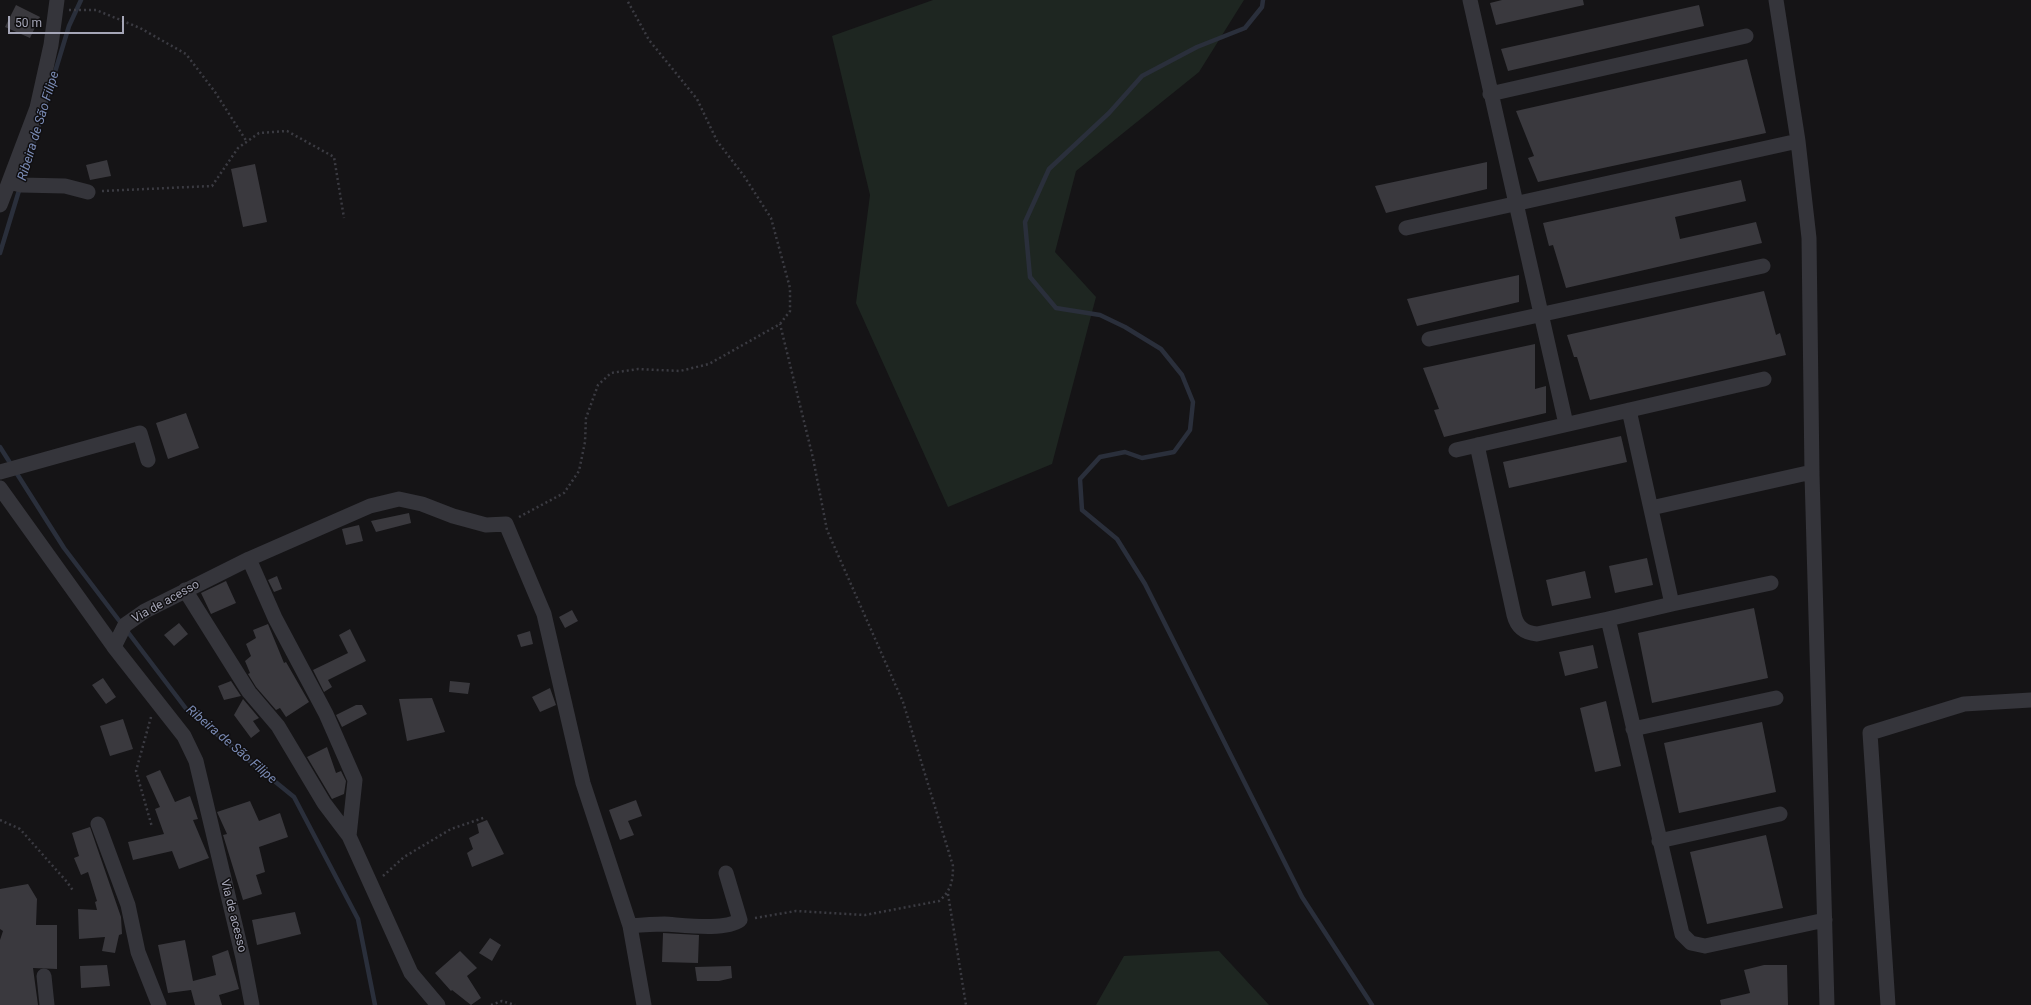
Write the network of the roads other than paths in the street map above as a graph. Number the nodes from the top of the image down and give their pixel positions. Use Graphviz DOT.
graph roads {
  1 [pos="1470,0"];
  2 [pos="1776,0"];
  3 [pos="61,5"];
  4 [pos="1746,36"];
  5 [pos="1490,94"];
  6 [pos="1798,141"];
  7 [pos="9,182"];
  8 [pos="88,192"];
  9 [pos="1515,204"];
  10 [pos="0,205"];
  11 [pos="1406,228"];
  12 [pos="1763,266"];
  13 [pos="1540,314"];
  14 [pos="1429,339"];
  15 [pos="1764,378"];
  16 [pos="1629,410"];
  17 [pos="1566,424"];
  18 [pos="1477,445"];
  19 [pos="1456,450"];
  20 [pos="148,460"];
  21 [pos="0,472"];
  22 [pos="1812,472"];
  23 [pos="0,488"];
  24 [pos="1651,508"];
  25 [pos="249,559"];
  26 [pos="1771,583"];
  27 [pos="185,590"];
  28 [pos="1672,604"];
  29 [pos="1608,618"];
  30 [pos="114,647"];
  31 [pos="1776,698"];
  32 [pos="2031,700"];
  33 [pos="1633,729"];
  34 [pos="1780,814"];
  35 [pos="98,824"];
  36 [pos="350,836"];
  37 [pos="1659,841"];
  38 [pos="726,873"];
  39 [pos="1825,920"];
  40 [pos="630,926"];
  41 [pos="44,976"];
  42 [pos="47,1005"];
  43 [pos="159,1005"];
  44 [pos="252,1005"];
  45 [pos="438,1005"];
  46 [pos="644,1005"];
  47 [pos="1827,1005"];
  48 [pos="1888,1005"];
  1 -- 5 [label="street"];
  2 -- 6 [label="street"];
  3 -- 7 [label="street"];
  4 -- 5 [label="street"];
  5 -- 9 [label="street"];
  6 -- 9 [label="street"];
  6 -- 22 [label="street"];
  7 -- 8 [label="street"];
  7 -- 10 [label="street"];
  9 -- 11 [label="street"];
  9 -- 13 [label="street"];
  12 -- 13 [label="street"];
  13 -- 14 [label="street"];
  13 -- 17 [label="street"];
  15 -- 16 [label="street"];
  16 -- 17 [label="street"];
  16 -- 24 [label="street"];
  17 -- 18 [label="street"];
  18 -- 19 [label="street"];
  18 -- 29 [label="street"];
  20 -- 21 [label="street"];
  22 -- 24 [label="street"];
  22 -- 39 [label="street"];
  23 -- 30 [label="street"];
  24 -- 28 [label="street"];
  25 -- 27 [label="street, Via de acesso"];
  25 -- 36 [label="street"];
  25 -- 40 [label="street, Via de acesso"];
  26 -- 28 [label="street"];
  27 -- 30 [label="street, Via de acesso"];
  27 -- 36 [label="street"];
  28 -- 29 [label="street"];
  29 -- 33 [label="street"];
  30 -- 44 [label="street, Via de acesso"];
  31 -- 33 [label="street"];
  32 -- 48 [label="street"];
  33 -- 37 [label="street"];
  34 -- 37 [label="street"];
  35 -- 43 [label="street"];
  36 -- 45 [label="street"];
  37 -- 39 [label="street"];
  38 -- 40 [label="street"];
  39 -- 47 [label="street"];
  40 -- 46 [label="street"];
  41 -- 42 [label="street"];
}
